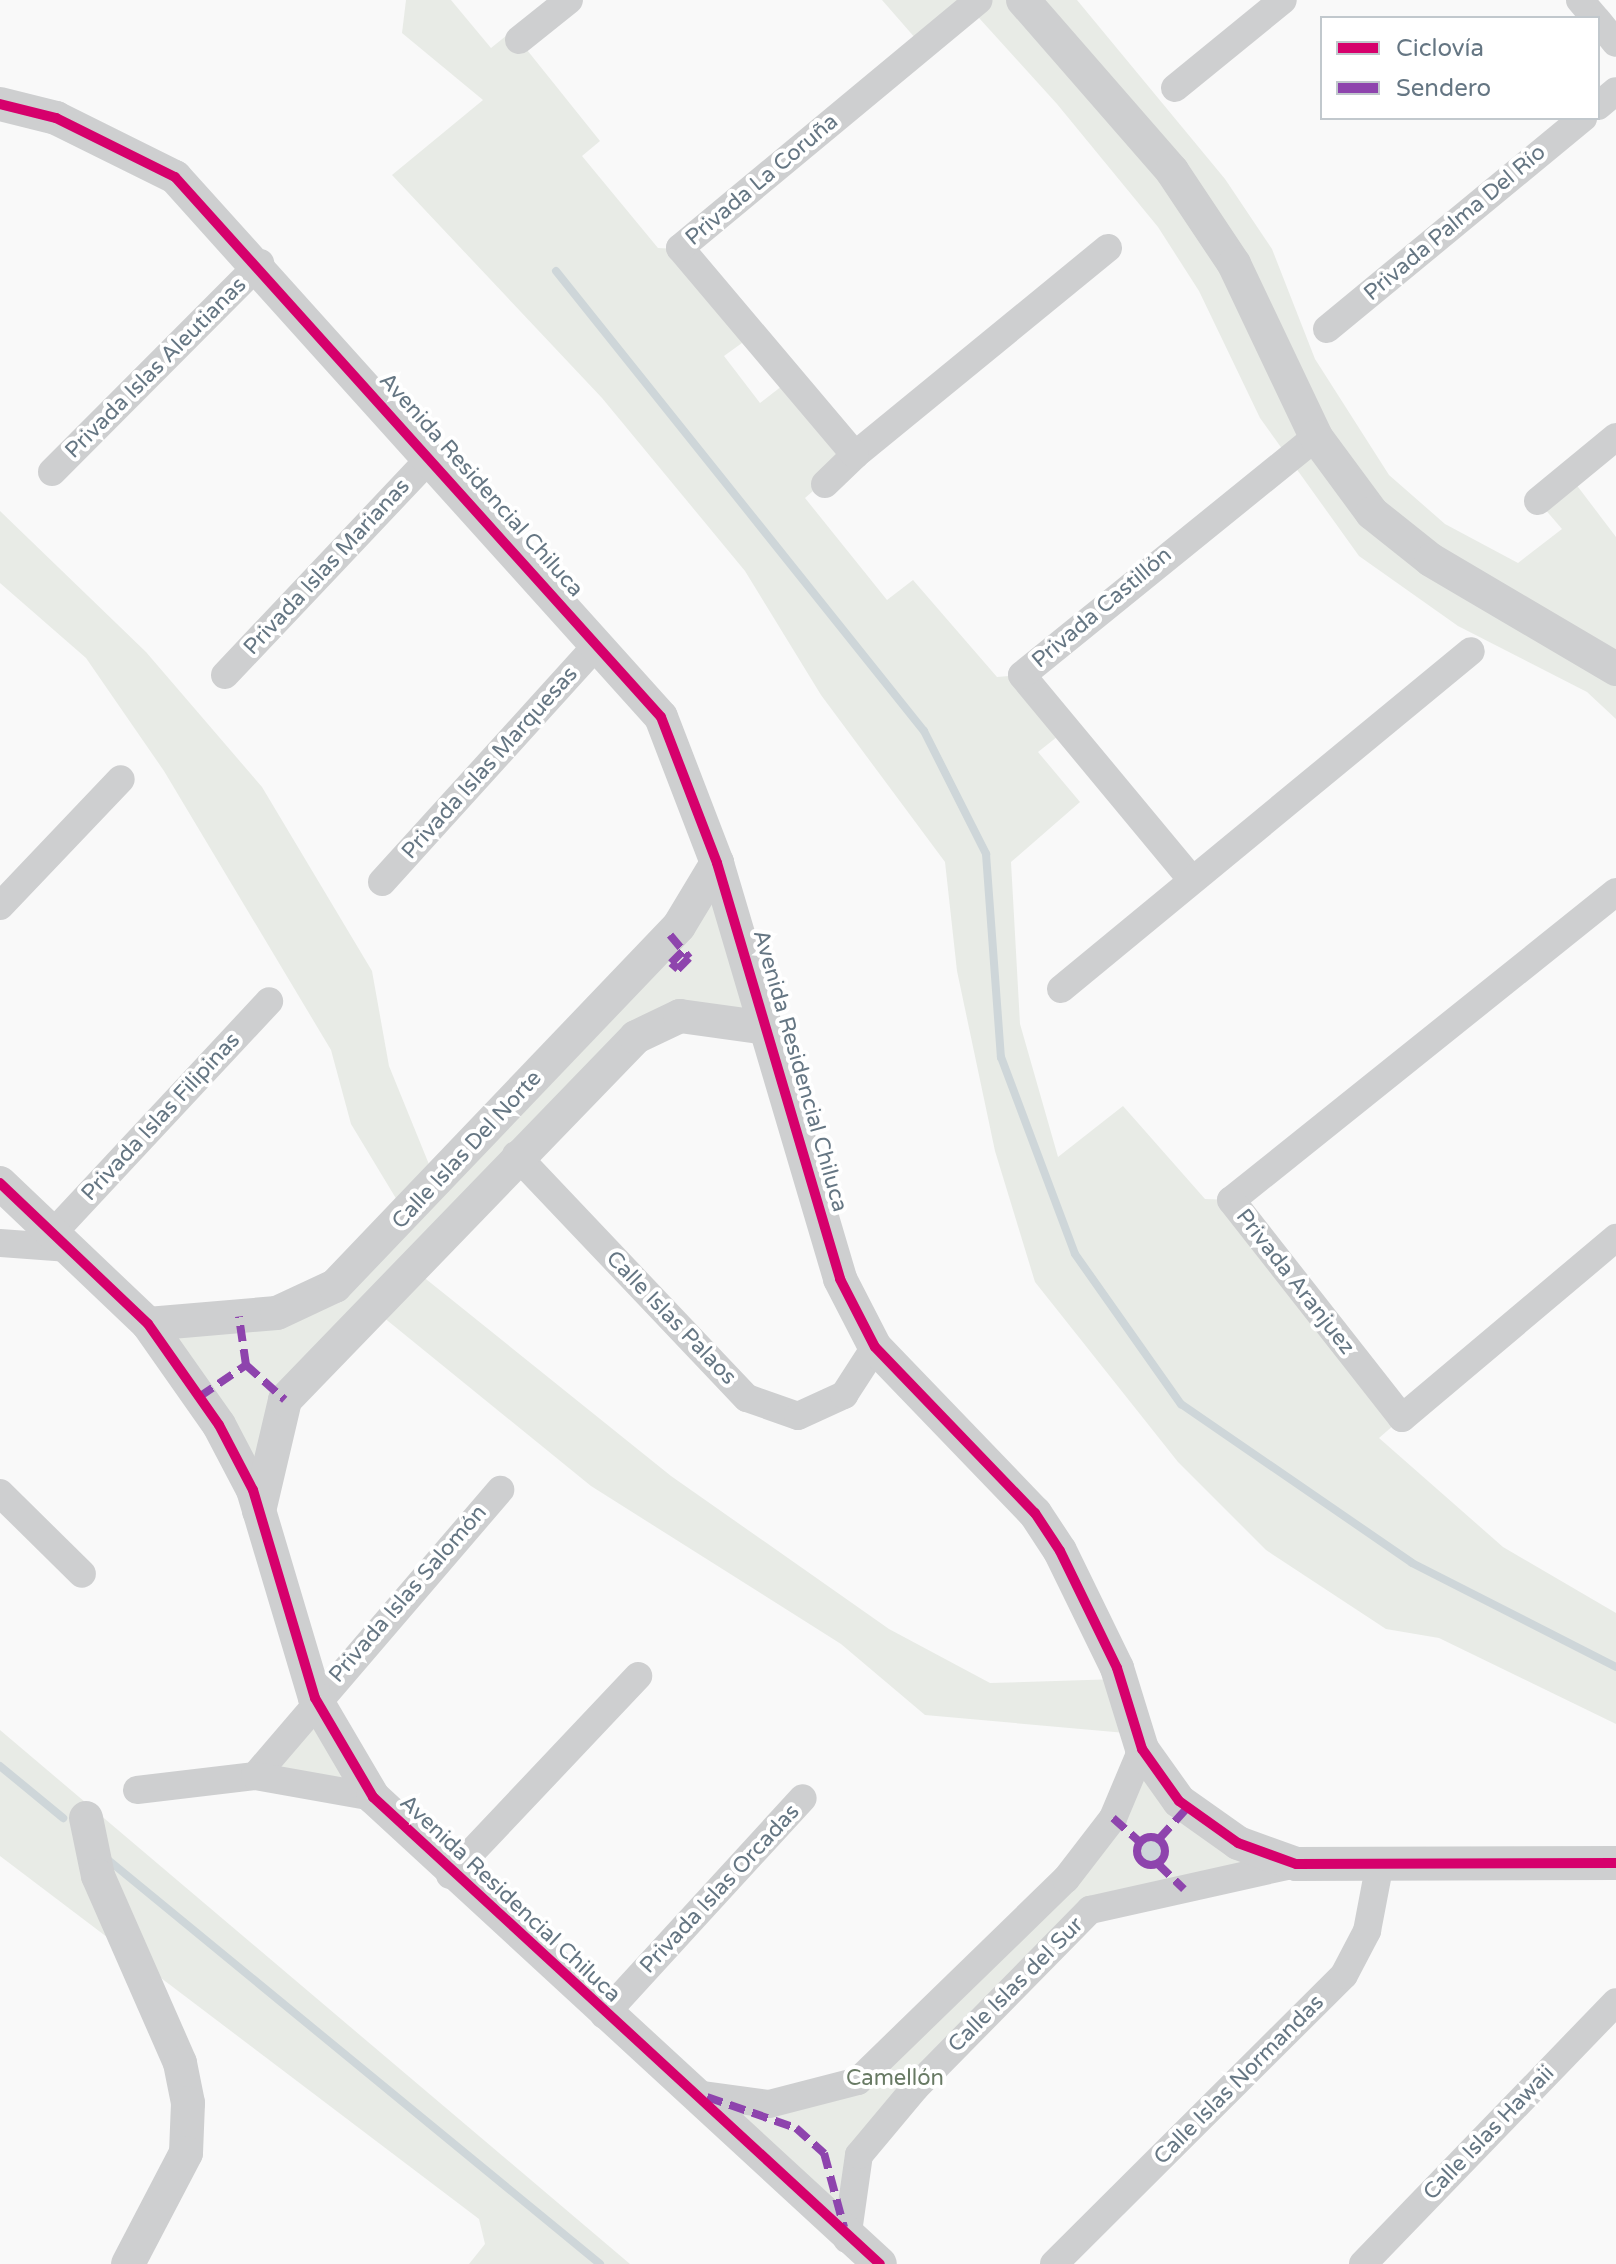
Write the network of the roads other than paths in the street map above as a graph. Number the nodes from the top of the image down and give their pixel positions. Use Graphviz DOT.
graph roads {
  1 [pos="569,0"];
  2 [pos="979,0"];
  3 [pos="1023,0"];
  4 [pos="1283,0"];
  5 [pos="1580,0"];
  6 [pos="1594,16"];
  7 [pos="1600,24"];
  8 [pos="519,40"];
  9 [pos="1616,43"];
  10 [pos="1175,88"];
  11 [pos="1616,91"];
  12 [pos="0,104"];
  13 [pos="1600,104"];
  14 [pos="1581,120"];
  15 [pos="1108,248"];
  16 [pos="260,263"];
  17 [pos="1327,329"];
  18 [pos="1316,437"];
  19 [pos="1616,437"];
  20 [pos="855,455"];
  21 [pos="429,459"];
  22 [pos="52,472"];
  23 [pos="825,484"];
  24 [pos="1538,501"];
  25 [pos="598,644"];
  26 [pos="1471,651"];
  27 [pos="1616,669"];
  28 [pos="225,675"];
  29 [pos="121,779"];
  30 [pos="717,863"];
  31 [pos="1192,880"];
  32 [pos="382,882"];
  33 [pos="1616,892"];
  34 [pos="0,906"];
  35 [pos="1061,989"];
  36 [pos="269,1001"];
  37 [pos="767,1028"];
  38 [pos="516,1155"];
  39 [pos="0,1183"];
  40 [pos="1616,1238"];
  41 [pos="61,1240"];
  42 [pos="0,1243"];
  43 [pos="148,1324"];
  44 [pos="875,1347"];
  45 [pos="500,1490"];
  46 [pos="0,1493"];
  47 [pos="259,1511"];
  48 [pos="82,1574"];
  49 [pos="638,1676"];
  50 [pos="315,1698"];
  51 [pos="1142,1749"];
  52 [pos="255,1776"];
  53 [pos="137,1790"];
  54 [pos="373,1797"];
  55 [pos="803,1798"];
  56 [pos="86,1818"];
  57 [pos="1616,1863"];
  58 [pos="1296,1864"];
  59 [pos="1379,1868"];
  60 [pos="450,1875"];
  61 [pos="1616,2002"];
  62 [pos="604,2015"];
  63 [pos="696,2094"];
  64 [pos="847,2239"];
  65 [pos="128,2264"];
  66 [pos="880,2264"];
  67 [pos="1054,2264"];
  68 [pos="1363,2264"];
  1 -- 8 [label="street"];
  2 -- 20 [label="street, Privada La Coruña"];
  3 -- 18 [label="street"];
  4 -- 10 [label="street"];
  5 -- 6 [label="street"];
  7 -- 9 [label="street"];
  11 -- 13 [label="street"];
  12 -- 16 [label="street, Avenida Residencial Chiluca"];
  14 -- 17 [label="street, Privada Palma Del Río"];
  15 -- 20 [label="street"];
  16 -- 21 [label="street, Avenida Residencial Chiluca"];
  16 -- 22 [label="street, Privada Islas Aleutianas"];
  18 -- 27 [label="street"];
  18 -- 31 [label="street, Privada Castillón"];
  19 -- 24 [label="street"];
  20 -- 23 [label="street"];
  21 -- 25 [label="street, Avenida Residencial Chiluca"];
  21 -- 28 [label="street, Privada Islas Marianas"];
  25 -- 30 [label="street, Avenida Residencial Chiluca"];
  25 -- 32 [label="street, Privada Islas Marquesas"];
  26 -- 31 [label="street"];
  29 -- 34 [label="street"];
  30 -- 37 [label="street, Avenida Residencial Chiluca"];
  30 -- 43 [label="street, Calle Islas Del Norte"];
  31 -- 35 [label="street"];
  33 -- 40 [label="street, Privada Aranjuez"];
  36 -- 41 [label="street, Privada Islas Filipinas"];
  37 -- 38 [label="street, Calle Islas Del Norte"];
  37 -- 44 [label="street, Avenida Residencial Chiluca"];
  38 -- 44 [label="street, Calle Islas Palaos"];
  38 -- 47 [label="street, Calle Islas Del Norte"];
  39 -- 41 [label="street, Avenida Residencial Chiluca"];
  41 -- 42 [label="street"];
  41 -- 43 [label="street, Avenida Residencial Chiluca"];
  43 -- 47 [label="street, Avenida Residencial Chiluca"];
  44 -- 51 [label="street, Avenida Residencial Chiluca"];
  45 -- 50 [label="street, Privada Islas Salomón"];
  46 -- 48 [label="street"];
  47 -- 50 [label="street, Avenida Residencial Chiluca"];
  49 -- 60 [label="street"];
  50 -- 52 [label="street, Privada Islas Salomón"];
  50 -- 54 [label="street, Avenida Residencial Chiluca"];
  51 -- 58 [label="street, Avenida Residencial Chiluca"];
  51 -- 63 [label="street, Calle Islas del Sur"];
  52 -- 53 [label="street"];
  52 -- 54 [label="street"];
  54 -- 60 [label="street, Avenida Residencial Chiluca"];
  55 -- 62 [label="street, Privada Islas Orcadas"];
  56 -- 65 [label="street"];
  57 -- 59 [label="street, Avenida Residencial Chiluca"];
  58 -- 59 [label="street, Avenida Residencial Chiluca"];
  58 -- 64 [label="street, Calle Islas del Sur"];
  59 -- 67 [label="street, Calle Islas Normandas"];
  60 -- 62 [label="street, Avenida Residencial Chiluca"];
  61 -- 68 [label="street, Calle Islas Hawaii"];
  62 -- 63 [label="street, Avenida Residencial Chiluca"];
  63 -- 64 [label="street, Avenida Residencial Chiluca"];
  64 -- 66 [label="street, Avenida Residencial Chiluca"];
}
